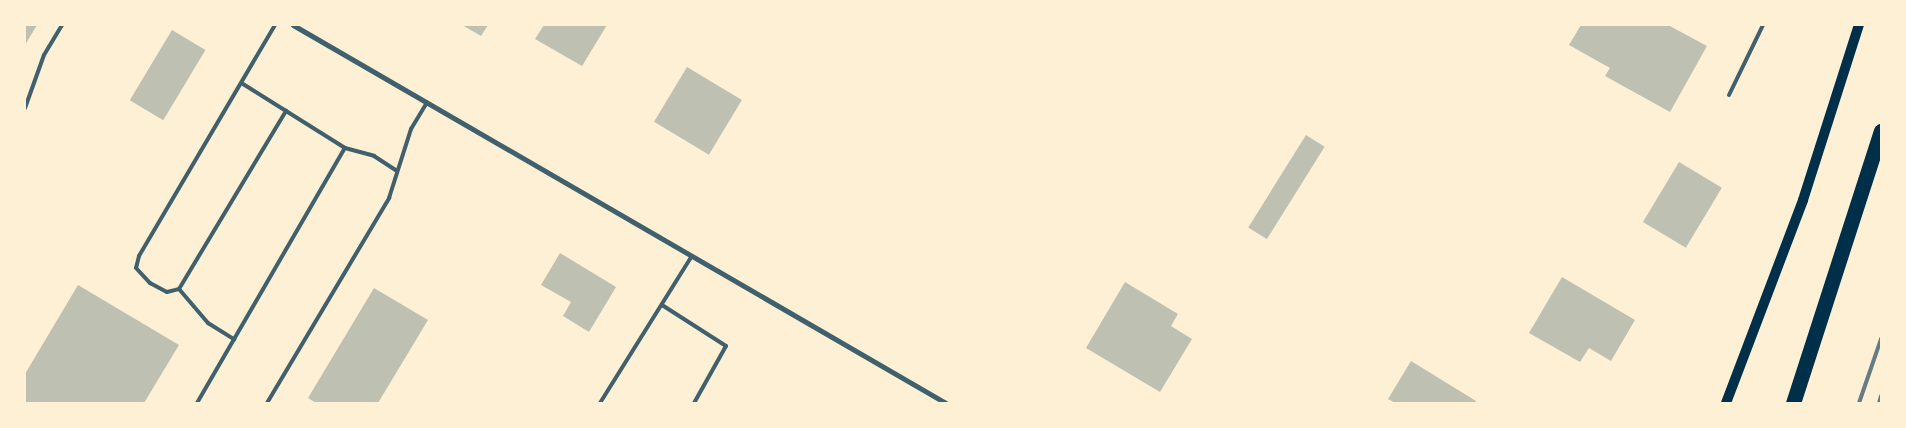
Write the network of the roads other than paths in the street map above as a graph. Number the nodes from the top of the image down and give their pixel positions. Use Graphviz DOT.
graph roads {
  1 [pos="62,25"];
  2 [pos="275,25"];
  3 [pos="293,25"];
  4 [pos="1763,25"];
  5 [pos="1859,25"];
  6 [pos="244,84"];
  7 [pos="1729,94"];
  8 [pos="426,102"];
  9 [pos="25,108"];
  10 [pos="286,112"];
  11 [pos="1881,131"];
  12 [pos="345,148"];
  13 [pos="397,170"];
  14 [pos="692,256"];
  15 [pos="179,289"];
  16 [pos="662,305"];
  17 [pos="234,339"];
  18 [pos="197,403"];
  19 [pos="267,403"];
  20 [pos="600,403"];
  21 [pos="694,403"];
  22 [pos="946,403"];
  23 [pos="1726,403"];
  24 [pos="1793,403"];
  1 -- 9 [label="lane"];
  2 -- 6 [label="lane"];
  3 -- 8 [label="street"];
  4 -- 7 [label="lane"];
  5 -- 23 [label="main road"];
  6 -- 10 [label="lane"];
  6 -- 15 [label="lane"];
  8 -- 13 [label="lane"];
  8 -- 14 [label="street"];
  10 -- 12 [label="lane"];
  10 -- 15 [label="lane"];
  11 -- 24 [label="highway"];
  12 -- 13 [label="lane"];
  12 -- 17 [label="lane"];
  13 -- 19 [label="lane"];
  14 -- 16 [label="lane"];
  14 -- 22 [label="street"];
  15 -- 17 [label="lane"];
  16 -- 20 [label="lane"];
  16 -- 21 [label="lane"];
  17 -- 18 [label="lane"];
}
